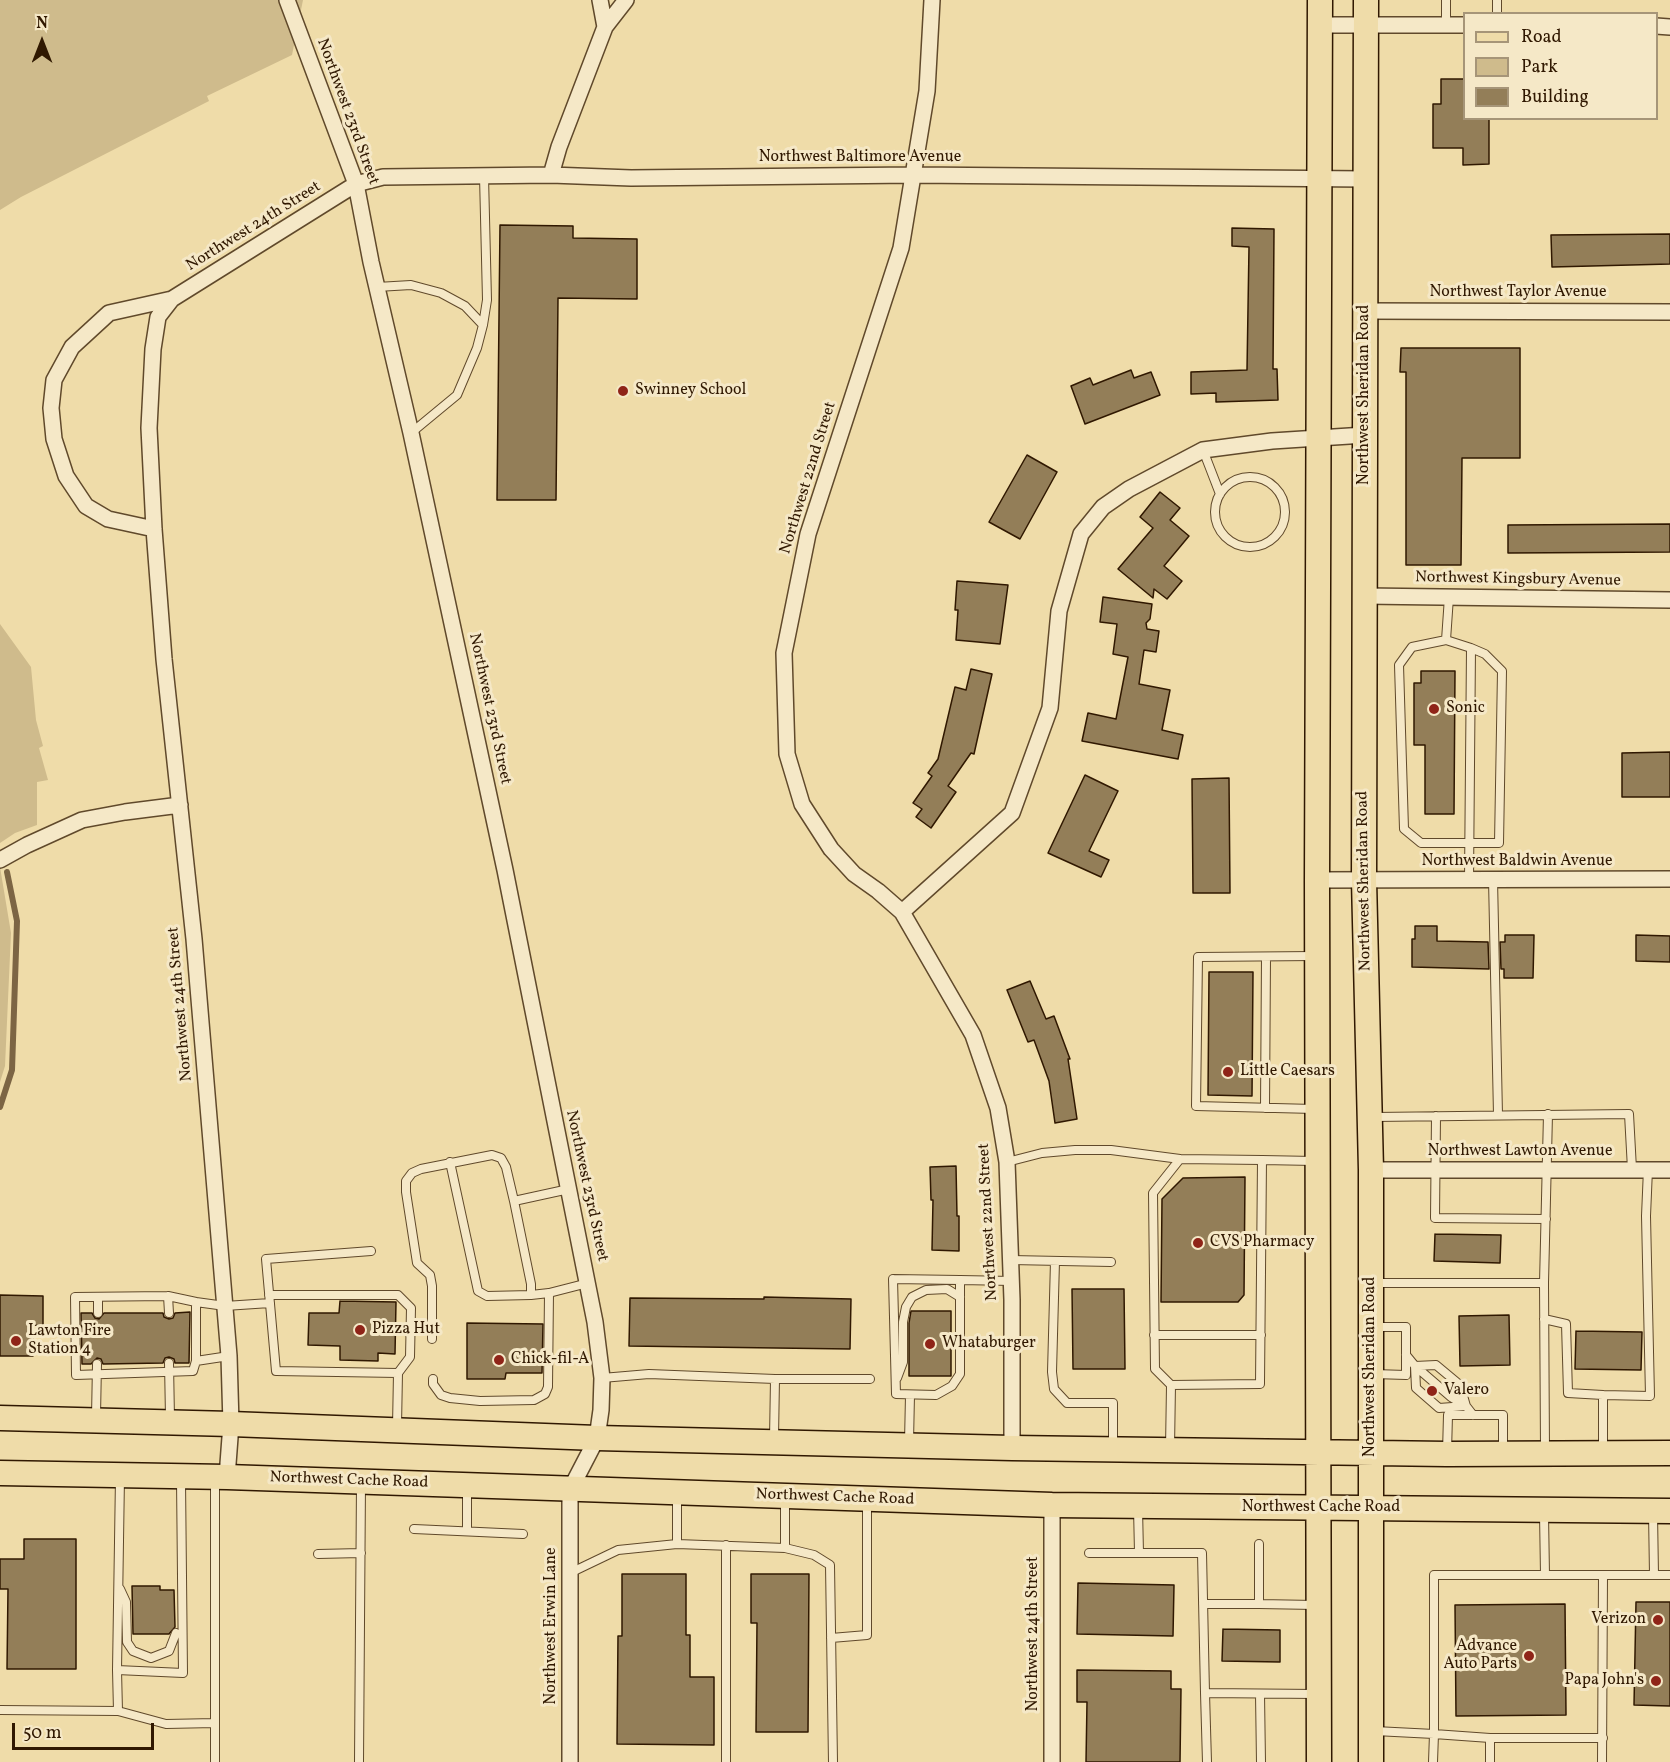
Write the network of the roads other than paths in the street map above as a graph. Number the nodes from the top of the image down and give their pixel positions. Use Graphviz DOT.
graph roads {
  1 [pos="287,0"];
  2 [pos="600,0"];
  3 [pos="627,0"];
  4 [pos="932,0"];
  5 [pos="1320,0"];
  6 [pos="1366,0"];
  7 [pos="1446,0"];
  8 [pos="1320,25"];
  9 [pos="1366,25"];
  10 [pos="1446,25"];
  11 [pos="1463,25"];
  12 [pos="605,27"];
  13 [pos="551,175"];
  14 [pos="913,175"];
  15 [pos="484,176"];
  16 [pos="1320,179"];
  17 [pos="1365,179"];
  18 [pos="356,184"];
  19 [pos="377,286"];
  20 [pos="172,299"];
  21 [pos="1365,311"];
  22 [pos="1670,312"];
  23 [pos="483,325"];
  24 [pos="411,433"];
  25 [pos="1365,435"];
  26 [pos="1319,438"];
  27 [pos="1203,450"];
  28 [pos="1220,494"];
  29 [pos="154,529"];
  30 [pos="1365,596"];
  31 [pos="1449,597"];
  32 [pos="1670,600"];
  33 [pos="1446,640"];
  34 [pos="1472,648"];
  35 [pos="180,805"];
  36 [pos="1469,844"];
  37 [pos="0,861"];
  38 [pos="1493,879"];
  39 [pos="1670,879"];
  40 [pos="1317,880"];
  41 [pos="1364,880"];
  42 [pos="1469,880"];
  43 [pos="902,912"];
  44 [pos="1317,956"];
  45 [pos="1266,957"];
  46 [pos="1265,1108"];
  47 [pos="1317,1109"];
  48 [pos="1548,1114"];
  49 [pos="1498,1115"];
  50 [pos="1436,1116"];
  51 [pos="1370,1117"];
  52 [pos="1180,1159"];
  53 [pos="1262,1160"];
  54 [pos="1317,1161"];
  55 [pos="450,1162"];
  56 [pos="1007,1162"];
  57 [pos="1632,1169"];
  58 [pos="1648,1169"];
  59 [pos="1371,1170"];
  60 [pos="1436,1170"];
  61 [pos="1547,1170"];
  62 [pos="1670,1170"];
  63 [pos="569,1189"];
  64 [pos="514,1201"];
  65 [pos="1546,1219"];
  66 [pos="370,1251"];
  67 [pos="1011,1260"];
  68 [pos="1055,1261"];
  69 [pos="1111,1262"];
  70 [pos="960,1280"];
  71 [pos="1012,1281"];
  72 [pos="588,1282"];
  73 [pos="1371,1283"];
  74 [pos="1544,1284"];
  75 [pos="549,1293"];
  76 [pos="531,1295"];
  77 [pos="168,1296"];
  78 [pos="98,1297"];
  79 [pos="960,1297"];
  80 [pos="270,1299"];
  81 [pos="196,1302"];
  82 [pos="225,1306"];
  83 [pos="98,1313"];
  84 [pos="169,1313"];
  85 [pos="1544,1319"];
  86 [pos="1370,1327"];
  87 [pos="1154,1335"];
  88 [pos="1261,1335"];
  89 [pos="432,1339"];
  90 [pos="1406,1355"];
  91 [pos="229,1356"];
  92 [pos="196,1361"];
  93 [pos="169,1363"];
  94 [pos="97,1364"];
  95 [pos="1415,1366"];
  96 [pos="169,1373"];
  97 [pos="398,1373"];
  98 [pos="97,1374"];
  99 [pos="1371,1374"];
  100 [pos="602,1378"];
  101 [pos="433,1379"];
  102 [pos="775,1379"];
  103 [pos="870,1379"];
  104 [pos="896,1381"];
  105 [pos="1171,1385"];
  106 [pos="910,1395"];
  107 [pos="1603,1395"];
  108 [pos="1466,1406"];
  109 [pos="1473,1415"];
  110 [pos="0,1418"];
  111 [pos="96,1421"];
  112 [pos="170,1423"];
  113 [pos="231,1424"];
  114 [pos="397,1430"];
  115 [pos="597,1438"];
  116 [pos="774,1442"];
  117 [pos="909,1446"];
  118 [pos="1012,1448"];
  119 [pos="1113,1449"];
  120 [pos="1170,1449"];
  121 [pos="1317,1452"];
  122 [pos="1371,1453"];
  123 [pos="1670,1453"];
  124 [pos="1447,1454"];
  125 [pos="1503,1454"];
  126 [pos="1545,1454"];
  127 [pos="1603,1455"];
  128 [pos="0,1473"];
  129 [pos="120,1475"];
  130 [pos="181,1476"];
  131 [pos="221,1477"];
  132 [pos="361,1482"];
  133 [pos="467,1486"];
  134 [pos="570,1490"];
  135 [pos="677,1492"];
  136 [pos="785,1497"];
  137 [pos="867,1499"];
  138 [pos="1052,1505"];
  139 [pos="1138,1506"];
  140 [pos="1317,1508"];
  141 [pos="1371,1508"];
  142 [pos="1544,1510"];
  143 [pos="1661,1511"];
  144 [pos="414,1529"];
  145 [pos="467,1531"];
  146 [pos="523,1533"];
  147 [pos="676,1544"];
  148 [pos="1259,1544"];
  149 [pos="726,1545"];
  150 [pos="785,1548"];
  151 [pos="361,1553"];
  152 [pos="1089,1553"];
  153 [pos="1139,1553"];
  154 [pos="318,1554"];
  155 [pos="570,1573"];
  156 [pos="1545,1575"];
  157 [pos="1603,1575"];
  158 [pos="1654,1575"];
  159 [pos="1670,1575"];
  160 [pos="182,1581"];
  161 [pos="118,1585"];
  162 [pos="175,1591"];
  163 [pos="1203,1604"];
  164 [pos="1259,1604"];
  165 [pos="1318,1605"];
  166 [pos="176,1633"];
  167 [pos="831,1638"];
  168 [pos="117,1670"];
  169 [pos="1204,1693"];
  170 [pos="1260,1694"];
  171 [pos="1319,1694"];
  172 [pos="0,1710"];
  173 [pos="118,1711"];
  174 [pos="215,1723"];
  175 [pos="1371,1731"];
  176 [pos="1434,1734"];
  177 [pos="1491,1738"];
  178 [pos="1603,1738"];
  179 [pos="215,1762"];
  180 [pos="359,1762"];
  181 [pos="570,1762"];
  182 [pos="726,1762"];
  183 [pos="833,1762"];
  184 [pos="1052,1762"];
  185 [pos="1207,1762"];
  186 [pos="1261,1762"];
  187 [pos="1319,1762"];
  188 [pos="1371,1762"];
  189 [pos="1433,1762"];
  190 [pos="1490,1762"];
  191 [pos="1602,1762"];
  1 -- 18 [label="street, Northwest 23rd Street"];
  2 -- 12 [label="street"];
  3 -- 12 [label="street"];
  4 -- 14 [label="street, Northwest 22nd Street"];
  5 -- 8 [label="main road"];
  6 -- 9 [label="main road, Northwest Sheridan Road"];
  7 -- 10 [label="lane"];
  8 -- 9 [label="street"];
  8 -- 16 [label="main road"];
  9 -- 10 [label="street"];
  9 -- 17 [label="main road, Northwest Sheridan Road"];
  10 -- 11 [label="street"];
  12 -- 13 [label="street"];
  13 -- 14 [label="street, Northwest Baltimore Avenue"];
  13 -- 15 [label="street, Northwest Baltimore Avenue"];
  14 -- 16 [label="street, Northwest Baltimore Avenue"];
  14 -- 43 [label="street, Northwest 22nd Street"];
  15 -- 18 [label="street, Northwest Baltimore Avenue"];
  15 -- 23 [label="lane"];
  16 -- 17 [label="street, Northwest Baltimore Avenue"];
  16 -- 26 [label="main road"];
  17 -- 21 [label="main road, Northwest Sheridan Road"];
  18 -- 19 [label="street, Northwest 23rd Street"];
  18 -- 20 [label="street, Northwest 24th Street"];
  19 -- 23 [label="lane"];
  19 -- 24 [label="street, Northwest 23rd Street"];
  20 -- 29 [label="street, Northwest 24th Street"];
  20 -- 29 [label="street, Northwest 24th Street"];
  21 -- 22 [label="street, Northwest Taylor Avenue"];
  21 -- 25 [label="main road, Northwest Sheridan Road"];
  23 -- 24 [label="lane"];
  24 -- 63 [label="street, Northwest 23rd Street"];
  25 -- 26 [label="street"];
  25 -- 30 [label="main road, Northwest Sheridan Road"];
  26 -- 27 [label="street"];
  26 -- 40 [label="main road"];
  27 -- 28 [label="lane"];
  27 -- 43 [label="street"];
  28 -- 28 [label="lane"];
  29 -- 35 [label="street, Northwest 24th Street"];
  30 -- 31 [label="street, Northwest Kingsbury Avenue"];
  30 -- 41 [label="main road, Northwest Sheridan Road"];
  31 -- 32 [label="street, Northwest Kingsbury Avenue"];
  31 -- 33 [label="lane"];
  33 -- 34 [label="lane"];
  33 -- 36 [label="lane"];
  34 -- 36 [label="lane"];
  34 -- 36 [label="lane"];
  35 -- 37 [label="street"];
  35 -- 82 [label="street, Northwest 24th Street"];
  36 -- 42 [label="lane"];
  38 -- 39 [label="street, Northwest Baldwin Avenue"];
  38 -- 42 [label="street, Northwest Baldwin Avenue"];
  38 -- 49 [label="lane"];
  40 -- 41 [label="street, Northwest Baldwin Avenue"];
  40 -- 44 [label="main road"];
  41 -- 42 [label="street, Northwest Baldwin Avenue"];
  41 -- 51 [label="main road, Northwest Sheridan Road"];
  43 -- 56 [label="street, Northwest 22nd Street"];
  44 -- 45 [label="lane"];
  44 -- 47 [label="main road"];
  45 -- 46 [label="lane"];
  45 -- 46 [label="lane"];
  46 -- 47 [label="lane"];
  47 -- 54 [label="main road"];
  48 -- 49 [label="lane"];
  48 -- 57 [label="lane"];
  48 -- 61 [label="lane"];
  49 -- 50 [label="lane"];
  50 -- 51 [label="lane"];
  50 -- 60 [label="lane"];
  51 -- 59 [label="main road, Northwest Sheridan Road"];
  52 -- 53 [label="lane"];
  52 -- 56 [label="lane"];
  52 -- 87 [label="lane"];
  53 -- 54 [label="lane"];
  53 -- 88 [label="lane"];
  54 -- 121 [label="main road"];
  55 -- 64 [label="lane"];
  55 -- 76 [label="lane"];
  55 -- 89 [label="lane"];
  56 -- 67 [label="street, Northwest 22nd Street"];
  57 -- 58 [label="street, Northwest Lawton Avenue"];
  57 -- 61 [label="street, Northwest Lawton Avenue"];
  58 -- 62 [label="street, Northwest Lawton Avenue"];
  58 -- 107 [label="lane"];
  59 -- 60 [label="street, Northwest Lawton Avenue"];
  59 -- 73 [label="main road, Northwest Sheridan Road"];
  60 -- 61 [label="street, Northwest Lawton Avenue"];
  60 -- 65 [label="lane"];
  61 -- 65 [label="lane"];
  63 -- 64 [label="lane"];
  63 -- 72 [label="street, Northwest 23rd Street"];
  64 -- 76 [label="lane"];
  65 -- 74 [label="lane"];
  66 -- 80 [label="lane"];
  67 -- 68 [label="lane"];
  67 -- 71 [label="street, Northwest 22nd Street"];
  68 -- 69 [label="lane"];
  68 -- 119 [label="lane"];
  70 -- 71 [label="lane"];
  70 -- 79 [label="lane"];
  70 -- 104 [label="lane"];
  71 -- 118 [label="street, Northwest 22nd Street"];
  72 -- 75 [label="lane"];
  72 -- 100 [label="street, Northwest 23rd Street"];
  73 -- 74 [label="lane"];
  73 -- 86 [label="main road, Northwest Sheridan Road"];
  74 -- 85 [label="lane"];
  75 -- 76 [label="lane"];
  75 -- 101 [label="lane"];
  77 -- 78 [label="lane"];
  77 -- 81 [label="lane"];
  77 -- 84 [label="lane"];
  78 -- 83 [label="lane"];
  78 -- 98 [label="lane"];
  79 -- 104 [label="lane"];
  79 -- 106 [label="lane"];
  80 -- 82 [label="lane"];
  80 -- 97 [label="lane"];
  80 -- 97 [label="lane"];
  81 -- 82 [label="lane"];
  81 -- 92 [label="lane"];
  82 -- 91 [label="street, Northwest 24th Street"];
  85 -- 107 [label="lane"];
  85 -- 126 [label="lane"];
  86 -- 90 [label="lane"];
  86 -- 99 [label="main road, Northwest Sheridan Road"];
  87 -- 88 [label="lane"];
  87 -- 105 [label="lane"];
  88 -- 105 [label="lane"];
  90 -- 95 [label="lane"];
  90 -- 99 [label="lane"];
  91 -- 92 [label="lane"];
  91 -- 113 [label="street, Northwest 24th Street"];
  92 -- 96 [label="lane"];
  93 -- 96 [label="lane"];
  94 -- 98 [label="lane"];
  95 -- 108 [label="lane"];
  95 -- 108 [label="lane"];
  95 -- 108 [label="lane"];
  96 -- 98 [label="lane"];
  96 -- 112 [label="lane"];
  97 -- 114 [label="lane"];
  98 -- 111 [label="lane"];
  99 -- 122 [label="main road, Northwest Sheridan Road"];
  100 -- 102 [label="lane"];
  100 -- 115 [label="street, Northwest 23rd Street"];
  102 -- 103 [label="lane"];
  102 -- 116 [label="lane"];
  104 -- 106 [label="lane"];
  105 -- 120 [label="lane"];
  106 -- 117 [label="lane"];
  107 -- 127 [label="lane"];
  108 -- 109 [label="lane"];
  109 -- 124 [label="lane"];
  109 -- 125 [label="lane"];
  110 -- 111 [label="main road"];
  111 -- 112 [label="main road"];
  112 -- 113 [label="main road"];
  113 -- 114 [label="main road"];
  113 -- 131 [label="street, Northwest 24th Street"];
  114 -- 115 [label="main road"];
  115 -- 116 [label="main road"];
  115 -- 134 [label="street, Northwest 23rd Street"];
  116 -- 117 [label="main road"];
  117 -- 118 [label="main road"];
  118 -- 119 [label="main road"];
  119 -- 120 [label="main road"];
  120 -- 121 [label="main road"];
  121 -- 122 [label="main road"];
  121 -- 140 [label="main road"];
  122 -- 124 [label="main road"];
  122 -- 141 [label="main road, Northwest Sheridan Road"];
  123 -- 127 [label="main road"];
  124 -- 125 [label="main road"];
  125 -- 126 [label="main road"];
  126 -- 127 [label="main road"];
  128 -- 129 [label="main road, Northwest Cache Road"];
  129 -- 130 [label="main road, Northwest Cache Road"];
  129 -- 161 [label="lane"];
  130 -- 131 [label="main road, Northwest Cache Road"];
  130 -- 160 [label="lane"];
  131 -- 132 [label="main road, Northwest Cache Road"];
  131 -- 174 [label="lane"];
  132 -- 133 [label="main road, Northwest Cache Road"];
  132 -- 151 [label="lane"];
  133 -- 134 [label="main road, Northwest Cache Road"];
  133 -- 145 [label="lane"];
  134 -- 135 [label="main road, Northwest Cache Road"];
  134 -- 155 [label="street, Northwest Erwin Lane"];
  135 -- 136 [label="main road, Northwest Cache Road"];
  135 -- 147 [label="lane"];
  136 -- 137 [label="main road, Northwest Cache Road"];
  136 -- 150 [label="lane"];
  137 -- 138 [label="main road, Northwest Cache Road"];
  137 -- 167 [label="lane"];
  138 -- 139 [label="main road, Northwest Cache Road"];
  138 -- 184 [label="street, Northwest 24th Street"];
  139 -- 140 [label="main road, Northwest Cache Road"];
  139 -- 153 [label="lane"];
  140 -- 141 [label="main road, Northwest Cache Road"];
  140 -- 165 [label="main road"];
  141 -- 142 [label="main road, Northwest Cache Road"];
  141 -- 175 [label="main road, Northwest Sheridan Road"];
  142 -- 143 [label="main road, Northwest Cache Road"];
  142 -- 156 [label="lane"];
  143 -- 158 [label="lane"];
  144 -- 145 [label="lane"];
  145 -- 146 [label="lane"];
  147 -- 149 [label="lane"];
  147 -- 155 [label="lane"];
  148 -- 164 [label="lane"];
  149 -- 150 [label="lane"];
  149 -- 182 [label="lane"];
  150 -- 167 [label="lane"];
  151 -- 154 [label="lane"];
  151 -- 180 [label="lane"];
  152 -- 153 [label="lane"];
  153 -- 163 [label="lane"];
  155 -- 181 [label="street, Northwest Erwin Lane"];
  156 -- 157 [label="lane"];
  156 -- 176 [label="lane"];
  157 -- 158 [label="lane"];
  157 -- 178 [label="lane"];
  158 -- 159 [label="lane"];
  160 -- 162 [label="lane"];
  160 -- 168 [label="lane"];
  161 -- 166 [label="lane"];
  161 -- 168 [label="lane"];
  163 -- 164 [label="lane"];
  163 -- 169 [label="lane"];
  164 -- 165 [label="lane"];
  165 -- 171 [label="main road"];
  167 -- 183 [label="lane"];
  168 -- 173 [label="lane"];
  169 -- 170 [label="lane"];
  169 -- 185 [label="lane"];
  170 -- 171 [label="lane"];
  170 -- 186 [label="lane"];
  171 -- 187 [label="main road"];
  172 -- 173 [label="lane"];
  173 -- 174 [label="lane"];
  174 -- 179 [label="lane"];
  175 -- 176 [label="lane"];
  175 -- 188 [label="main road, Northwest Sheridan Road"];
  176 -- 177 [label="lane"];
  176 -- 189 [label="lane"];
  177 -- 178 [label="lane"];
  177 -- 190 [label="lane"];
  178 -- 191 [label="lane"];
}
